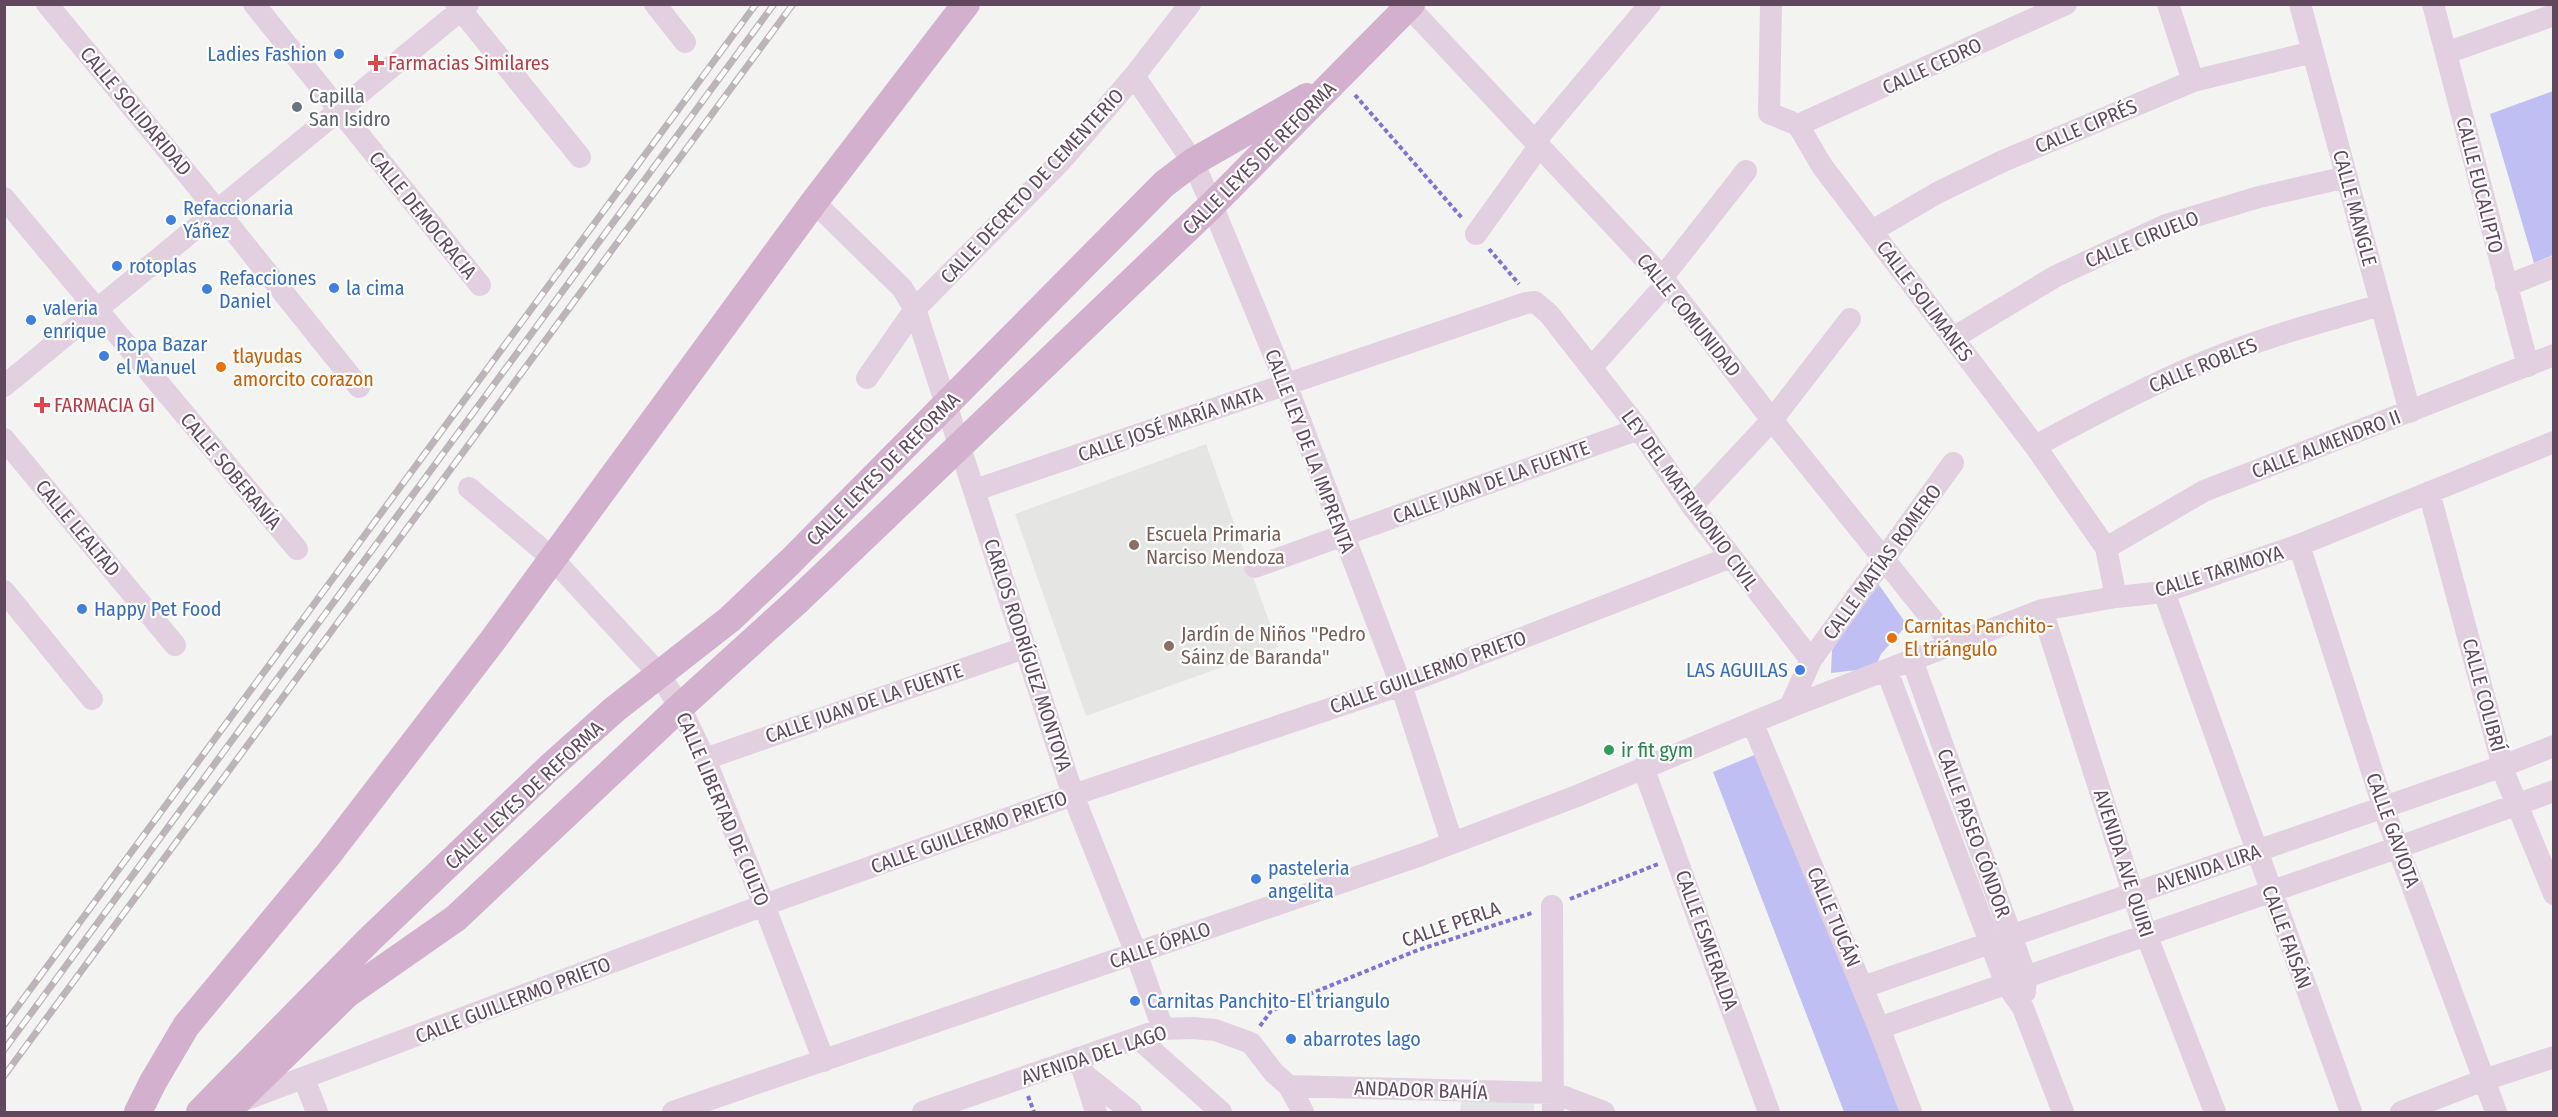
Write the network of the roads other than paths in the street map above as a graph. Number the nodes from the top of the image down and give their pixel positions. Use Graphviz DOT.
graph roads {
  1 [pos="47,4"];
  2 [pos="254,4"];
  3 [pos="655,4"];
  4 [pos="966,4"];
  5 [pos="1190,4"];
  6 [pos="1650,4"];
  7 [pos="1771,4"];
  8 [pos="2066,4"];
  9 [pos="2168,4"];
  10 [pos="2300,4"];
  11 [pos="2433,4"];
  12 [pos="1409,5"];
  13 [pos="462,6"];
  14 [pos="2553,15"];
  15 [pos="685,42"];
  16 [pos="2313,52"];
  17 [pos="2446,53"];
  18 [pos="1134,76"];
  19 [pos="1340,77"];
  20 [pos="2193,81"];
  21 [pos="339,110"];
  22 [pos="1798,125"];
  23 [pos="1538,143"];
  24 [pos="580,157"];
  25 [pos="1193,162"];
  26 [pos="1746,171"];
  27 [pos="2347,177"];
  28 [pos="4,198"];
  29 [pos="814,201"];
  30 [pos="1212,205"];
  31 [pos="217,210"];
  32 [pos="1872,231"];
  33 [pos="1476,234"];
  34 [pos="2553,267"];
  35 [pos="1664,281"];
  36 [pos="480,285"];
  37 [pos="2506,286"];
  38 [pos="1535,302"];
  39 [pos="2381,305"];
  40 [pos="915,309"];
  41 [pos="96,310"];
  42 [pos="1850,319"];
  43 [pos="1953,338"];
  44 [pos="2553,355"];
  45 [pos="2528,366"];
  46 [pos="1592,368"];
  47 [pos="867,378"];
  48 [pos="1286,384"];
  49 [pos="4,386"];
  50 [pos="359,387"];
  51 [pos="946,406"];
  52 [pos="2410,412"];
  53 [pos="1772,420"];
  54 [pos="1639,429"];
  55 [pos="4,439"];
  56 [pos="2035,446"];
  57 [pos="959,447"];
  58 [pos="2552,450"];
  59 [pos="1953,463"];
  60 [pos="469,488"];
  61 [pos="975,490"];
  62 [pos="2429,492"];
  63 [pos="1692,506"];
  64 [pos="1343,536"];
  65 [pos="2299,545"];
  66 [pos="2106,548"];
  67 [pos="297,549"];
  68 [pos="1731,557"];
  69 [pos="552,558"];
  70 [pos="1884,561"];
  71 [pos="1255,567"];
  72 [pos="4,591"];
  73 [pos="2164,592"];
  74 [pos="2116,597"];
  75 [pos="2042,610"];
  76 [pos="1952,644"];
  77 [pos="175,645"];
  78 [pos="1024,648"];
  79 [pos="1811,660"];
  80 [pos="1912,660"];
  81 [pos="1887,671"];
  82 [pos="659,675"];
  83 [pos="1401,685"];
  84 [pos="92,699"];
  85 [pos="680,707"];
  86 [pos="1790,707"];
  87 [pos="1753,724"];
  88 [pos="2553,746"];
  89 [pos="705,759"];
  90 [pos="2503,766"];
  91 [pos="1643,767"];
  92 [pos="2553,791"];
  93 [pos="1073,795"];
  94 [pos="2517,806"];
  95 [pos="2383,807"];
  96 [pos="1452,842"];
  97 [pos="2399,847"];
  98 [pos="2256,851"];
  99 [pos="2270,892"];
  100 [pos="2133,894"];
  101 [pos="2553,894"];
  102 [pos="764,905"];
  103 [pos="1552,906"];
  104 [pos="2146,934"];
  105 [pos="2001,940"];
  106 [pos="1136,953"];
  107 [pos="2016,981"];
  108 [pos="1863,987"];
  109 [pos="1880,1028"];
  110 [pos="1163,1029"];
  111 [pos="1138,1038"];
  112 [pos="2553,1058"];
  113 [pos="824,1061"];
  114 [pos="1081,1066"];
  115 [pos="304,1079"];
  116 [pos="2484,1080"];
  117 [pos="1289,1086"];
  118 [pos="1553,1103"];
  119 [pos="970,1105"];
  120 [pos="217,1108"];
  121 [pos="138,1113"];
  122 [pos="317,1113"];
  123 [pos="673,1113"];
  124 [pos="923,1113"];
  125 [pos="1096,1113"];
  126 [pos="1131,1113"];
  127 [pos="1221,1113"];
  128 [pos="1303,1113"];
  129 [pos="1604,1113"];
  130 [pos="1769,1113"];
  131 [pos="1911,1113"];
  132 [pos="2064,1113"];
  133 [pos="2215,1113"];
  134 [pos="2351,1113"];
  135 [pos="2401,1113"];
  136 [pos="2496,1113"];
  1 -- 31 [label="street, CALLE SOLIDARIDAD"];
  2 -- 21 [label="street, CALLE DEMOCRACIA"];
  3 -- 15 [label="street"];
  4 -- 29 [label="main road"];
  5 -- 18 [label="street, CALLE DECRETO DE CEMENTERIO"];
  6 -- 23 [label="street"];
  7 -- 22 [label="street"];
  8 -- 22 [label="street, CALLE CEDRO"];
  9 -- 20 [label="street"];
  10 -- 16 [label="street, CALLE MANGLE"];
  11 -- 17 [label="street, CALLE EUCALIPTO"];
  12 -- 19 [label="main road"];
  12 -- 23 [label="street, CALLE COMUNIDAD"];
  13 -- 21 [label="street"];
  13 -- 24 [label="street"];
  14 -- 17 [label="street"];
  16 -- 20 [label="street, CALLE CIPRÉS"];
  16 -- 27 [label="street, CALLE MANGLE"];
  17 -- 37 [label="street, CALLE EUCALIPTO"];
  18 -- 25 [label="street, CALLE LEY DE LA IMPRENTA"];
  18 -- 40 [label="street, CALLE DECRETO DE CEMENTERIO"];
  19 -- 25 [label="main road, CALLE LEYES DE REFORMA"];
  19 -- 30 [label="main road, CALLE LEYES DE REFORMA"];
  20 -- 32 [label="street, CALLE CIPRÉS"];
  21 -- 31 [label="street"];
  21 -- 36 [label="street, CALLE DEMOCRACIA"];
  22 -- 32 [label="street, CALLE SOLIMANES"];
  23 -- 33 [label="street"];
  23 -- 35 [label="street, CALLE COMUNIDAD"];
  25 -- 30 [label="street, CALLE LEY DE LA IMPRENTA"];
  25 -- 51 [label="main road, CALLE LEYES DE REFORMA"];
  26 -- 35 [label="street"];
  27 -- 39 [label="street, CALLE MANGLE"];
  27 -- 43 [label="street, CALLE CIRUELO"];
  28 -- 41 [label="street, CALLE SOBERANÍA"];
  29 -- 40 [label="street, CARLOS RODRÍGUEZ MONTOYA"];
  29 -- 69 [label="main road"];
  30 -- 48 [label="street, CALLE LEY DE LA IMPRENTA"];
  30 -- 57 [label="main road, CALLE LEYES DE REFORMA"];
  31 -- 41 [label="street"];
  31 -- 50 [label="street, CALLE SOLIDARIDAD"];
  32 -- 43 [label="street, CALLE SOLIMANES"];
  34 -- 37 [label="street"];
  35 -- 46 [label="street"];
  35 -- 53 [label="street, CALLE COMUNIDAD"];
  37 -- 45 [label="street, CALLE EUCALIPTO"];
  38 -- 46 [label="street, LEY DEL MATRIMONIO CIVIL"];
  38 -- 48 [label="street, CALLE JOSÉ MARÍA MATA"];
  39 -- 52 [label="street, CALLE MANGLE"];
  39 -- 56 [label="street, CALLE ROBLES"];
  40 -- 47 [label="street, CALLE DECRETO DE CEMENTERIO"];
  40 -- 51 [label="street, CARLOS RODRÍGUEZ MONTOYA"];
  41 -- 49 [label="street"];
  41 -- 67 [label="street, CALLE SOBERANÍA"];
  42 -- 53 [label="street"];
  43 -- 56 [label="street, CALLE SOLIMANES"];
  44 -- 45 [label="street, CALLE ALMENDRO II"];
  45 -- 52 [label="street, CALLE ALMENDRO II"];
  46 -- 54 [label="street, LEY DEL MATRIMONIO CIVIL"];
  48 -- 61 [label="street, CALLE JOSÉ MARÍA MATA"];
  48 -- 64 [label="street, CALLE LEY DE LA IMPRENTA"];
  51 -- 57 [label="street, CARLOS RODRÍGUEZ MONTOYA"];
  51 -- 82 [label="main road, CALLE LEYES DE REFORMA"];
  52 -- 66 [label="street, CALLE ALMENDRO II"];
  53 -- 63 [label="street"];
  53 -- 70 [label="street, CALLE COMUNIDAD"];
  54 -- 63 [label="street, LEY DEL MATRIMONIO CIVIL"];
  54 -- 64 [label="street, CALLE JUAN DE LA FUENTE"];
  55 -- 77 [label="street, CALLE LEALTAD"];
  56 -- 66 [label="street, CALLE SOLIMANES"];
  57 -- 61 [label="street, CARLOS RODRÍGUEZ MONTOYA"];
  57 -- 85 [label="main road, CALLE LEYES DE REFORMA"];
  58 -- 62 [label="street, CALLE TARIMOYA"];
  59 -- 70 [label="street, CALLE MATÍAS ROMERO"];
  60 -- 69 [label="street, CALLE LIBERTAD DE CULTO"];
  61 -- 78 [label="street, CARLOS RODRÍGUEZ MONTOYA"];
  62 -- 65 [label="street, CALLE TARIMOYA"];
  62 -- 90 [label="street, CALLE COLIBRÍ"];
  63 -- 68 [label="street, LEY DEL MATRIMONIO CIVIL"];
  64 -- 71 [label="street, CALLE JUAN DE LA FUENTE"];
  64 -- 83 [label="street, CALLE LEY DE LA IMPRENTA"];
  65 -- 73 [label="street, CALLE TARIMOYA"];
  65 -- 95 [label="street, CALLE GAVIOTA"];
  66 -- 74 [label="street, CALLE SOLIMANES"];
  68 -- 79 [label="street, LEY DEL MATRIMONIO CIVIL"];
  68 -- 83 [label="street, CALLE GUILLERMO PRIETO"];
  69 -- 82 [label="street, CALLE LIBERTAD DE CULTO"];
  69 -- 121 [label="main road"];
  70 -- 76 [label="street, CALLE COMUNIDAD"];
  70 -- 79 [label="street, CALLE MATÍAS ROMERO"];
  72 -- 84 [label="street"];
  73 -- 74 [label="street, CALLE TARIMOYA"];
  73 -- 98 [label="street, CALLE FAISÁN"];
  74 -- 75 [label="street, CALLE TARIMOYA"];
  75 -- 76 [label="street, CALLE TARIMOYA"];
  75 -- 100 [label="street, AVENIDA AVE QUIRI"];
  76 -- 80 [label="street, CALLE TARIMOYA"];
  78 -- 89 [label="street, CALLE JUAN DE LA FUENTE"];
  78 -- 93 [label="street, CARLOS RODRÍGUEZ MONTOYA"];
  79 -- 86 [label="street"];
  80 -- 81 [label="street, CALLE TARIMOYA"];
  80 -- 105 [label="street, CALLE PASEO CÓNDOR"];
  81 -- 86 [label="street, CALLE TARIMOYA"];
  81 -- 105 [label="street, CALLE PASEO CÓNDOR"];
  82 -- 85 [label="street, CALLE LIBERTAD DE CULTO"];
  82 -- 120 [label="main road, CALLE LEYES DE REFORMA"];
  83 -- 93 [label="street, CALLE GUILLERMO PRIETO"];
  83 -- 96 [label="street, CALLE LEY DE LA IMPRENTA"];
  85 -- 89 [label="street, CALLE LIBERTAD DE CULTO"];
  85 -- 120 [label="main road, CALLE LEYES DE REFORMA"];
  86 -- 87 [label="street, CALLE TARIMOYA"];
  87 -- 91 [label="street, CALLE TARIMOYA"];
  87 -- 108 [label="street, CALLE TUCÁN"];
  88 -- 90 [label="street, AVENIDA LIRA"];
  89 -- 102 [label="street, CALLE LIBERTAD DE CULTO"];
  90 -- 94 [label="street, CALLE COLIBRÍ"];
  90 -- 95 [label="street, AVENIDA LIRA"];
  91 -- 96 [label="street, CALLE ÓPALO"];
  91 -- 130 [label="street, CALLE ESMERALDA"];
  92 -- 94 [label="street"];
  93 -- 102 [label="street, CALLE GUILLERMO PRIETO"];
  93 -- 106 [label="street, CARLOS RODRÍGUEZ MONTOYA"];
  94 -- 97 [label="street"];
  94 -- 101 [label="street, CALLE COLIBRÍ"];
  95 -- 97 [label="street, CALLE GAVIOTA"];
  95 -- 98 [label="street, AVENIDA LIRA"];
  96 -- 106 [label="street, CALLE ÓPALO"];
  97 -- 99 [label="street"];
  97 -- 116 [label="street, CALLE GAVIOTA"];
  98 -- 99 [label="street, CALLE FAISÁN"];
  98 -- 100 [label="street, AVENIDA LIRA"];
  99 -- 104 [label="street"];
  99 -- 134 [label="street, CALLE FAISÁN"];
  100 -- 104 [label="street, AVENIDA AVE QUIRI"];
  100 -- 105 [label="street, AVENIDA LIRA"];
  102 -- 113 [label="street, CALLE LIBERTAD DE CULTO"];
  102 -- 115 [label="street, CALLE GUILLERMO PRIETO"];
  103 -- 118 [label="street"];
  104 -- 107 [label="street"];
  104 -- 133 [label="street, AVENIDA AVE QUIRI"];
  105 -- 107 [label="street, CALLE PASEO CÓNDOR"];
  105 -- 108 [label="street, AVENIDA LIRA"];
  106 -- 110 [label="street, CARLOS RODRÍGUEZ MONTOYA"];
  106 -- 113 [label="street, CALLE ÓPALO"];
  107 -- 109 [label="street"];
  107 -- 132 [label="street, CALLE PASEO CÓNDOR"];
  108 -- 109 [label="street, CALLE TUCÁN"];
  109 -- 131 [label="street, CALLE TUCÁN"];
  110 -- 111 [label="street, AVENIDA DEL LAGO"];
  110 -- 117 [label="street, AVENIDA DEL LAGO"];
  111 -- 114 [label="street, AVENIDA DEL LAGO"];
  111 -- 127 [label="street"];
  112 -- 116 [label="street"];
  113 -- 123 [label="street, CALLE ÓPALO"];
  114 -- 119 [label="street, AVENIDA DEL LAGO"];
  114 -- 125 [label="street"];
  114 -- 126 [label="street"];
  115 -- 120 [label="street, CALLE GUILLERMO PRIETO"];
  115 -- 122 [label="street"];
  116 -- 135 [label="street"];
  116 -- 136 [label="street, CALLE GAVIOTA"];
  117 -- 118 [label="street, ANDADOR BAHÍA"];
  117 -- 128 [label="street"];
  118 -- 129 [label="street"];
  119 -- 124 [label="street, AVENIDA DEL LAGO"];
}
